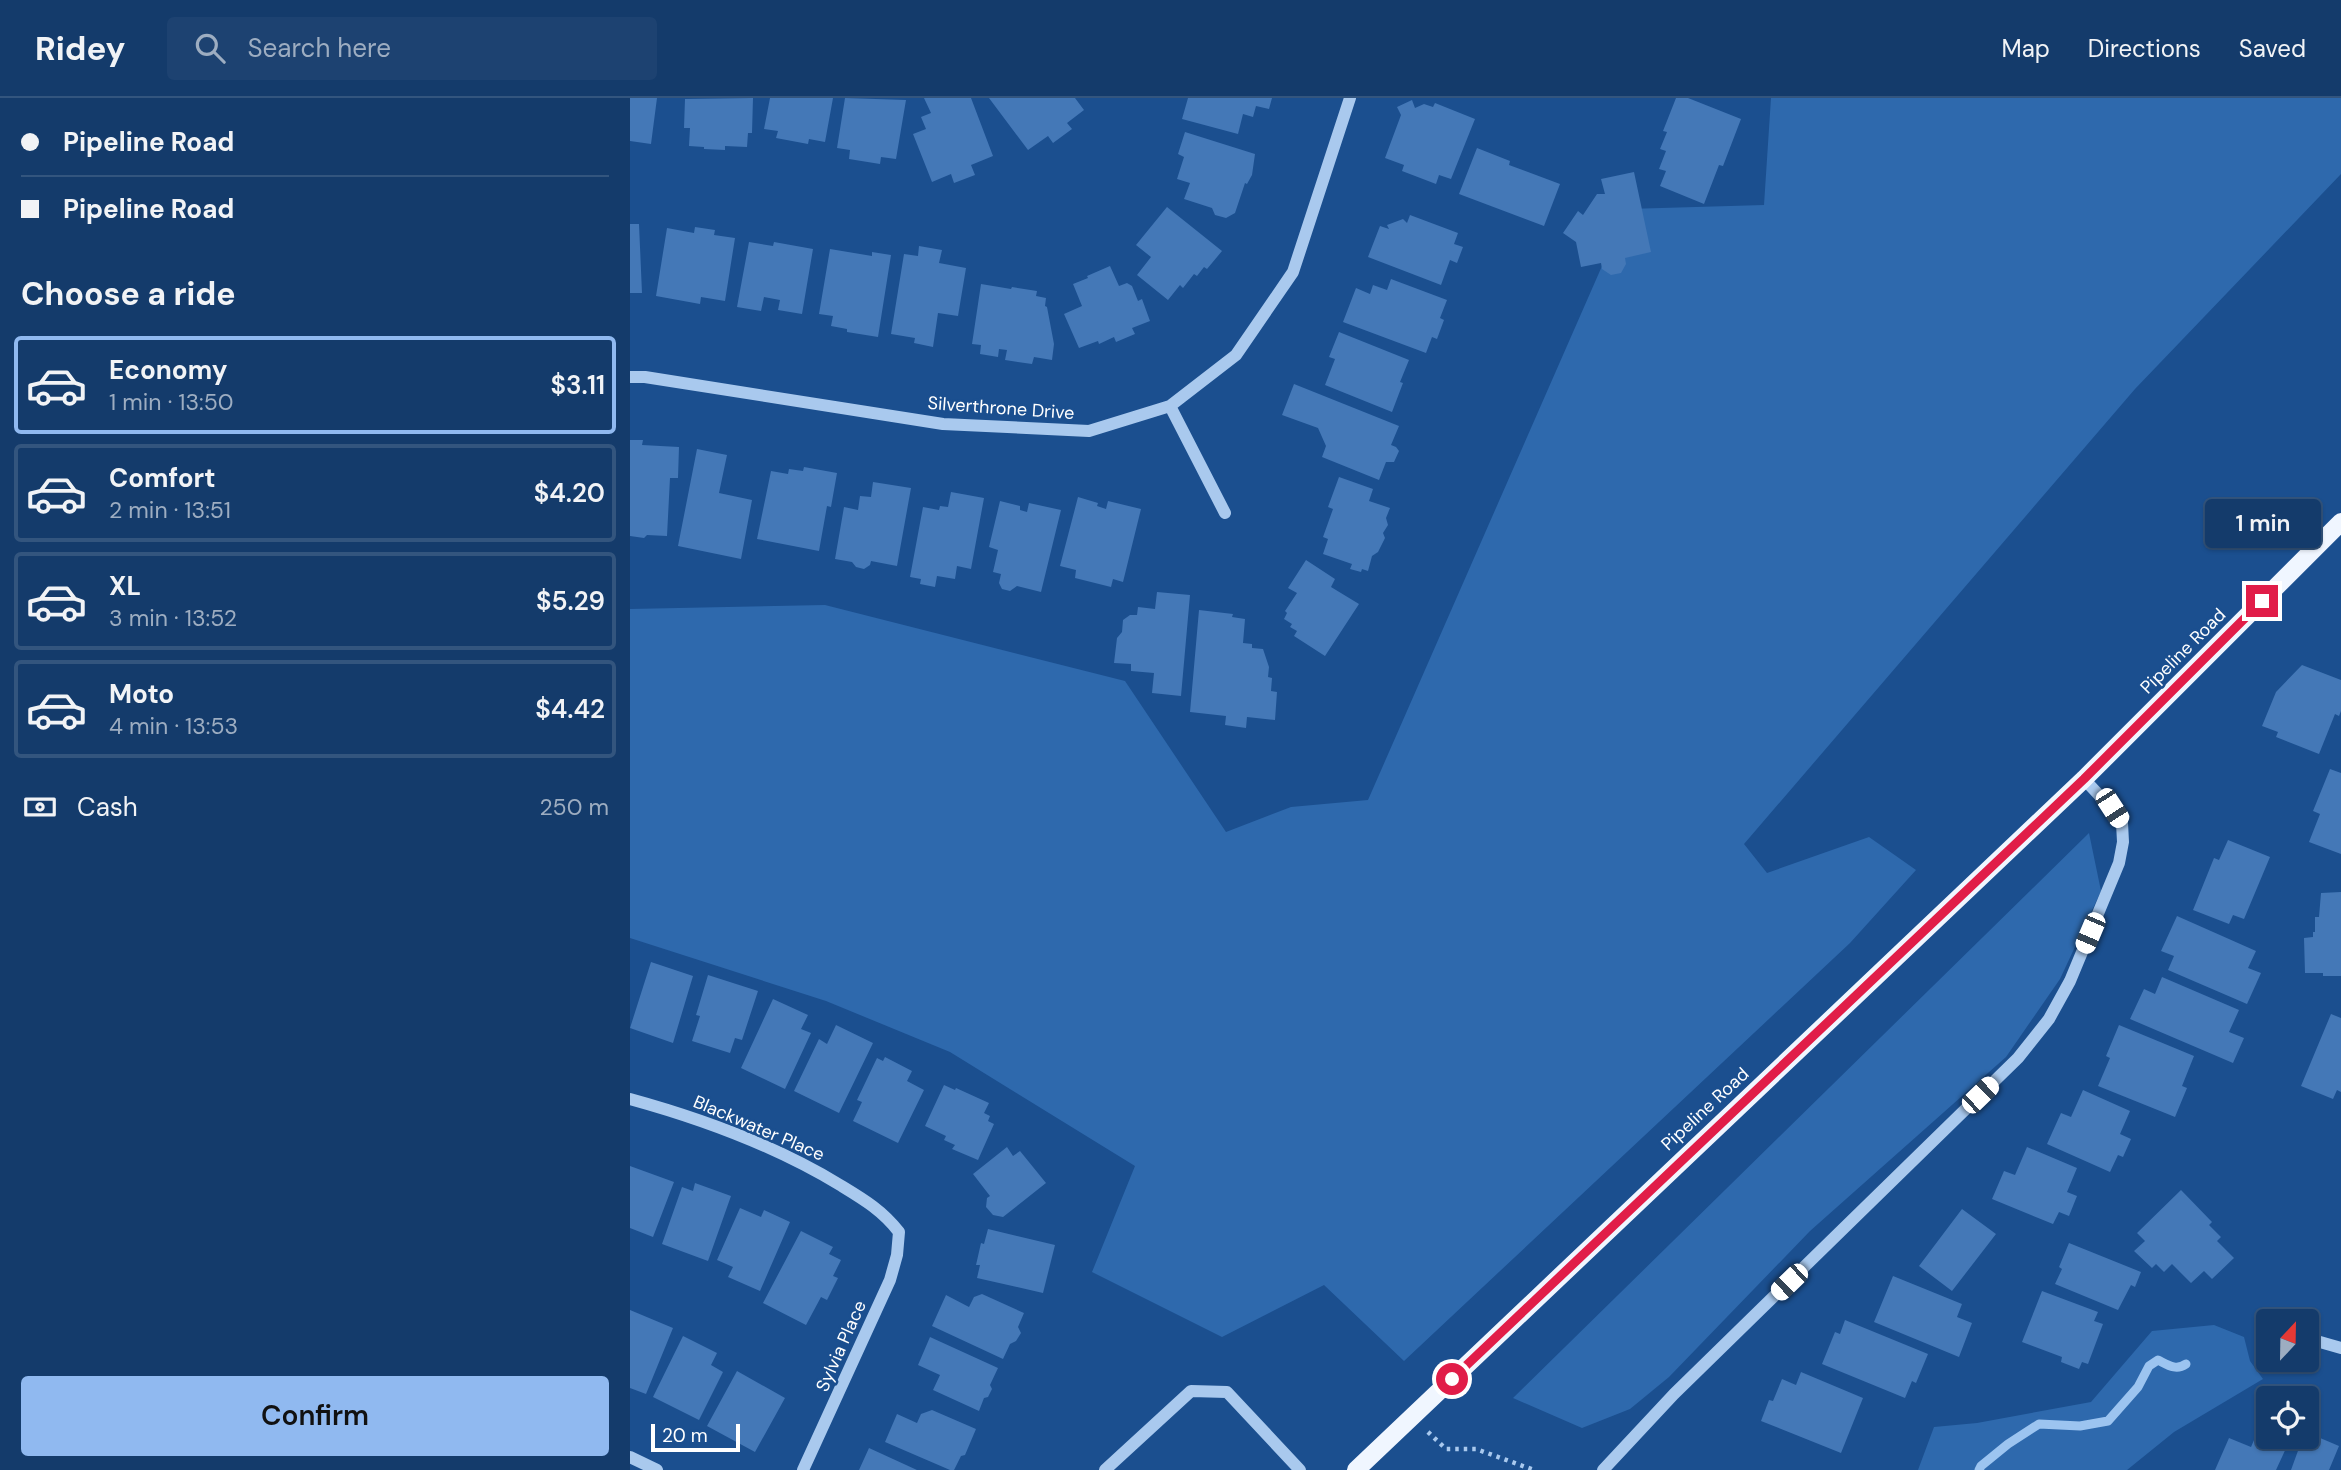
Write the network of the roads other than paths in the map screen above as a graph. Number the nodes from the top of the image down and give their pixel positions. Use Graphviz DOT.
graph roads {
  1 [pos="1350,98"];
  2 [pos="630,377"];
  3 [pos="1170,406"];
  4 [pos="1225,513"];
  5 [pos="2341,522"];
  6 [pos="2084,779"];
  7 [pos="630,1099"];
  8 [pos="898,1232"];
  9 [pos="2319,1342"];
  10 [pos="2341,1348"];
  11 [pos="630,1457"];
  12 [pos="657,1470"];
  13 [pos="803,1470"];
  14 [pos="1105,1470"];
  15 [pos="1300,1470"];
  16 [pos="1356,1470"];
  17 [pos="1603,1470"];
  1 -- 3 [label="street, Silverthrone Drive"];
  2 -- 3 [label="street, Silverthrone Drive"];
  3 -- 4 [label="street"];
  5 -- 6 [label="main road, Pipeline Road"];
  6 -- 16 [label="main road, Pipeline Road"];
  6 -- 17 [label="street"];
  7 -- 8 [label="street, Blackwater Place"];
  8 -- 13 [label="street, Sylvia Place"];
  9 -- 10 [label="street"];
  11 -- 12 [label="street"];
  14 -- 15 [label="street"];
}
